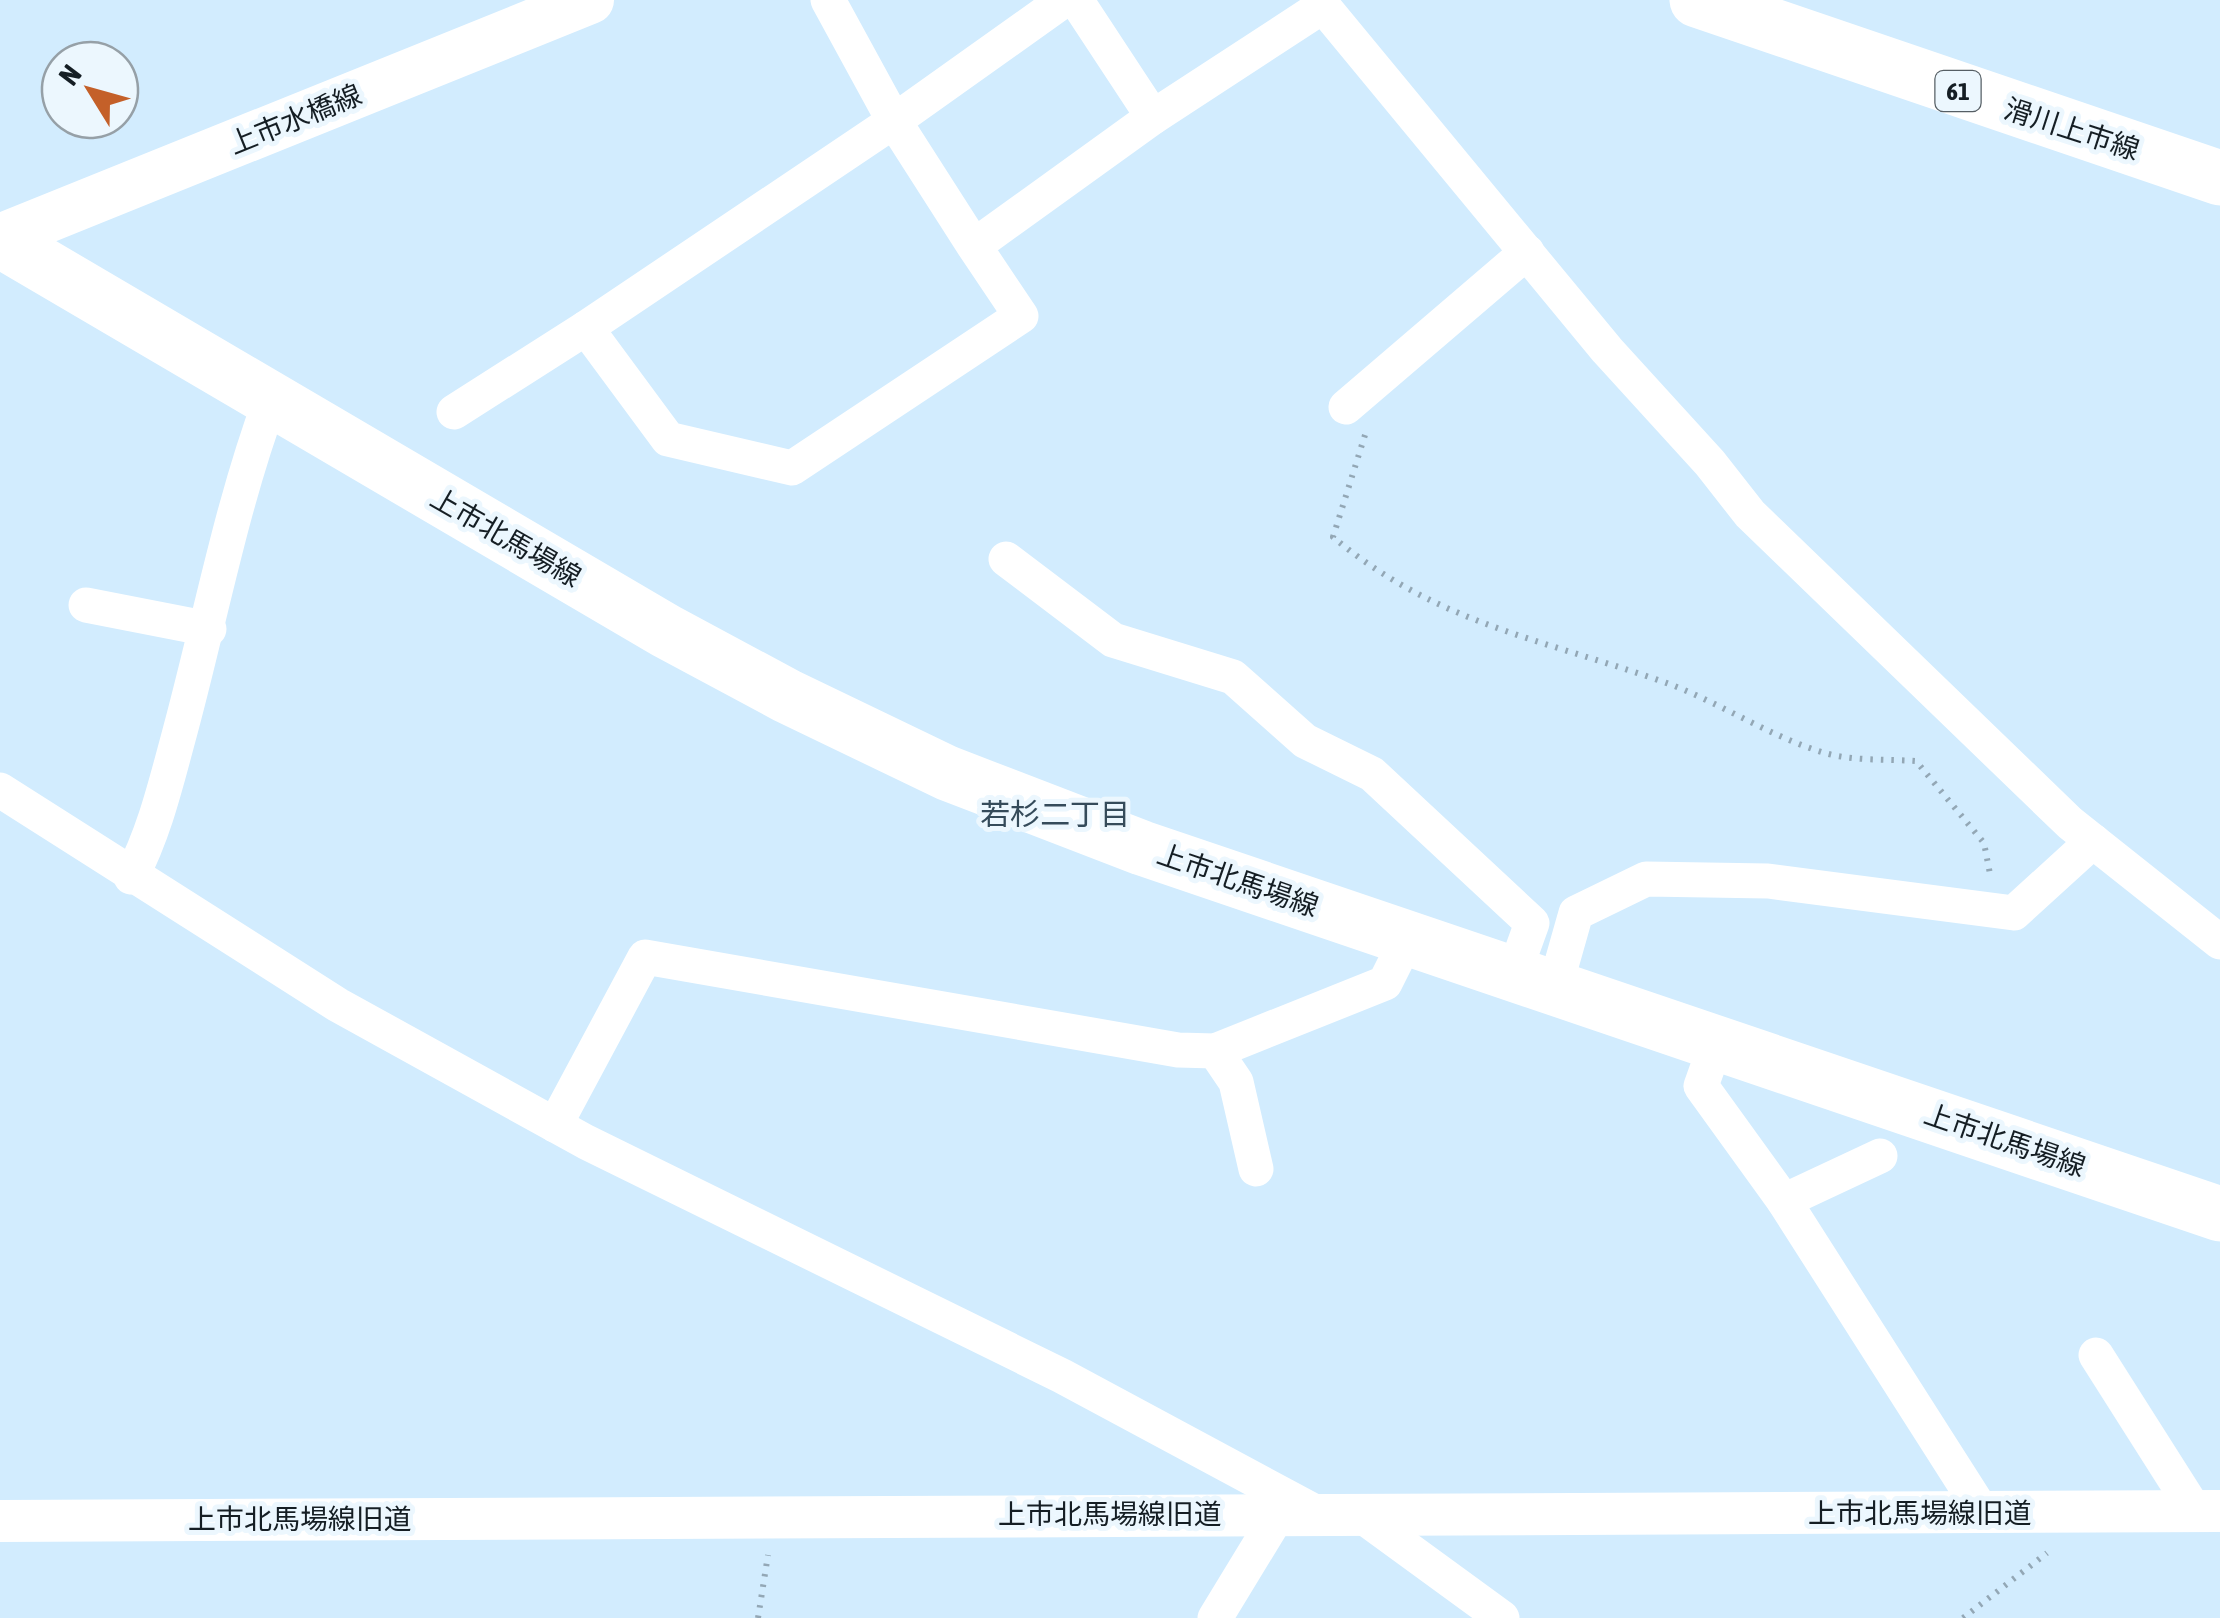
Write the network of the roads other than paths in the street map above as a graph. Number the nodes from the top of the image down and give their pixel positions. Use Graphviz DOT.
graph roads {
  1 [pos="590,0"];
  2 [pos="828,0"];
  3 [pos="1064,0"];
  4 [pos="1076,0"];
  5 [pos="1697,0"];
  6 [pos="1320,3"];
  7 [pos="1153,117"];
  8 [pos="894,121"];
  9 [pos="2220,178"];
  10 [pos="0,239"];
  11 [pos="974,246"];
  12 [pos="1527,252"];
  13 [pos="586,328"];
  14 [pos="271,399"];
  15 [pos="1346,407"];
  16 [pos="454,412"];
  17 [pos="1006,558"];
  18 [pos="86,605"];
  19 [pos="209,629"];
  20 [pos="0,790"];
  21 [pos="2092,840"];
  22 [pos="131,876"];
  23 [pos="1408,937"];
  24 [pos="2220,942"];
  25 [pos="1534,980"];
  26 [pos="1716,1041"];
  27 [pos="1216,1052"];
  28 [pos="555,1124"];
  29 [pos="1880,1156"];
  30 [pos="1256,1169"];
  31 [pos="1784,1201"];
  32 [pos="2220,1214"];
  33 [pos="2096,1356"];
  34 [pos="2208,1511"];
  35 [pos="1297,1512"];
  36 [pos="1982,1513"];
  37 [pos="1361,1515"];
  38 [pos="0,1521"];
  39 [pos="1494,1616"];
  40 [pos="1215,1618"];
  1 -- 10 [label="main road, 上市水橋線"];
  2 -- 8 [label="street"];
  3 -- 8 [label="street"];
  4 -- 7 [label="street"];
  5 -- 9 [label="main road, 滑川上市線 / 61"];
  6 -- 7 [label="street"];
  6 -- 12 [label="street"];
  7 -- 11 [label="street"];
  8 -- 11 [label="street"];
  8 -- 13 [label="street"];
  10 -- 14 [label="main road, 上市北馬場線"];
  11 -- 13 [label="street"];
  12 -- 15 [label="street"];
  12 -- 21 [label="street"];
  13 -- 16 [label="street"];
  14 -- 19 [label="street"];
  14 -- 23 [label="main road, 上市北馬場線"];
  17 -- 25 [label="street"];
  18 -- 19 [label="street"];
  19 -- 22 [label="street"];
  20 -- 22 [label="street"];
  21 -- 24 [label="street"];
  21 -- 25 [label="street"];
  22 -- 28 [label="street"];
  23 -- 25 [label="main road, 上市北馬場線"];
  23 -- 27 [label="street"];
  25 -- 26 [label="main road, 上市北馬場線"];
  26 -- 31 [label="street"];
  26 -- 32 [label="main road, 上市北馬場線"];
  27 -- 28 [label="street"];
  27 -- 30 [label="street"];
  28 -- 35 [label="street"];
  29 -- 31 [label="street"];
  31 -- 36 [label="street"];
  33 -- 34 [label="street"];
  34 -- 36 [label="street, 上市北馬場線旧道"];
  35 -- 37 [label="street, 上市北馬場線旧道"];
  35 -- 38 [label="street, 上市北馬場線旧道"];
  35 -- 40 [label="street"];
  36 -- 37 [label="street, 上市北馬場線旧道"];
  37 -- 39 [label="street"];
}
